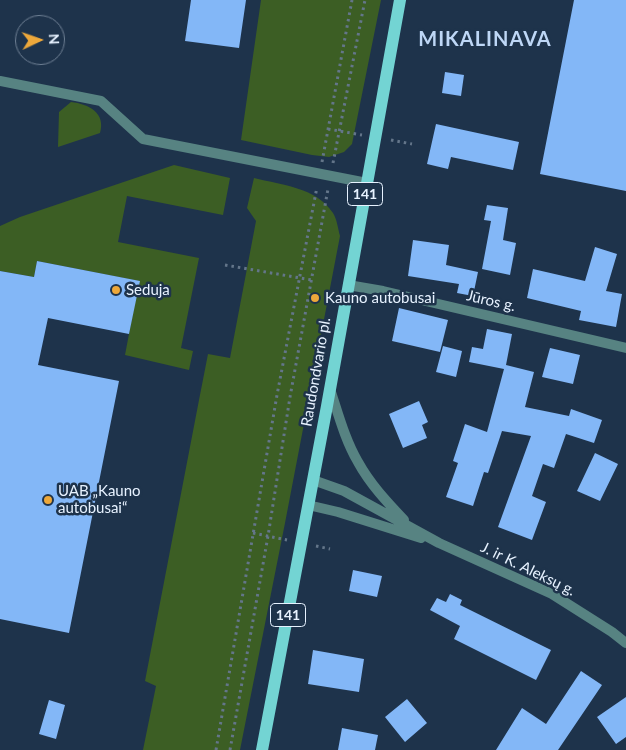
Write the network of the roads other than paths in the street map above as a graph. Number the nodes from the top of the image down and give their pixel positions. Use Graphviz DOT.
graph roads {
  1 [pos="400,0"];
  2 [pos="0,82"];
  3 [pos="367,183"];
  4 [pos="348,285"];
  5 [pos="626,348"];
  6 [pos="330,389"];
  7 [pos="313,480"];
  8 [pos="308,505"];
  9 [pos="408,525"];
  10 [pos="439,544"];
  11 [pos="626,643"];
  12 [pos="262,750"];
  1 -- 3 [label="main road, Raudondvario pl. / 141"];
  2 -- 3 [label="street"];
  3 -- 4 [label="main road, Raudondvario pl. / 141"];
  4 -- 5 [label="street, Jūros g."];
  4 -- 6 [label="main road, Raudondvario pl. / 141"];
  6 -- 7 [label="main road, Raudondvario pl. / 141"];
  6 -- 9 [label="street, J. ir K. Aleksų g."];
  7 -- 8 [label="main road, Raudondvario pl. / 141"];
  7 -- 9 [label="street, J. ir K. Aleksų g."];
  8 -- 10 [label="street, J. ir K. Aleksų g."];
  8 -- 12 [label="main road, Raudondvario pl. / 141"];
  9 -- 10 [label="street, J. ir K. Aleksų g."];
  10 -- 11 [label="street, J. ir K. Aleksų g."];
}
